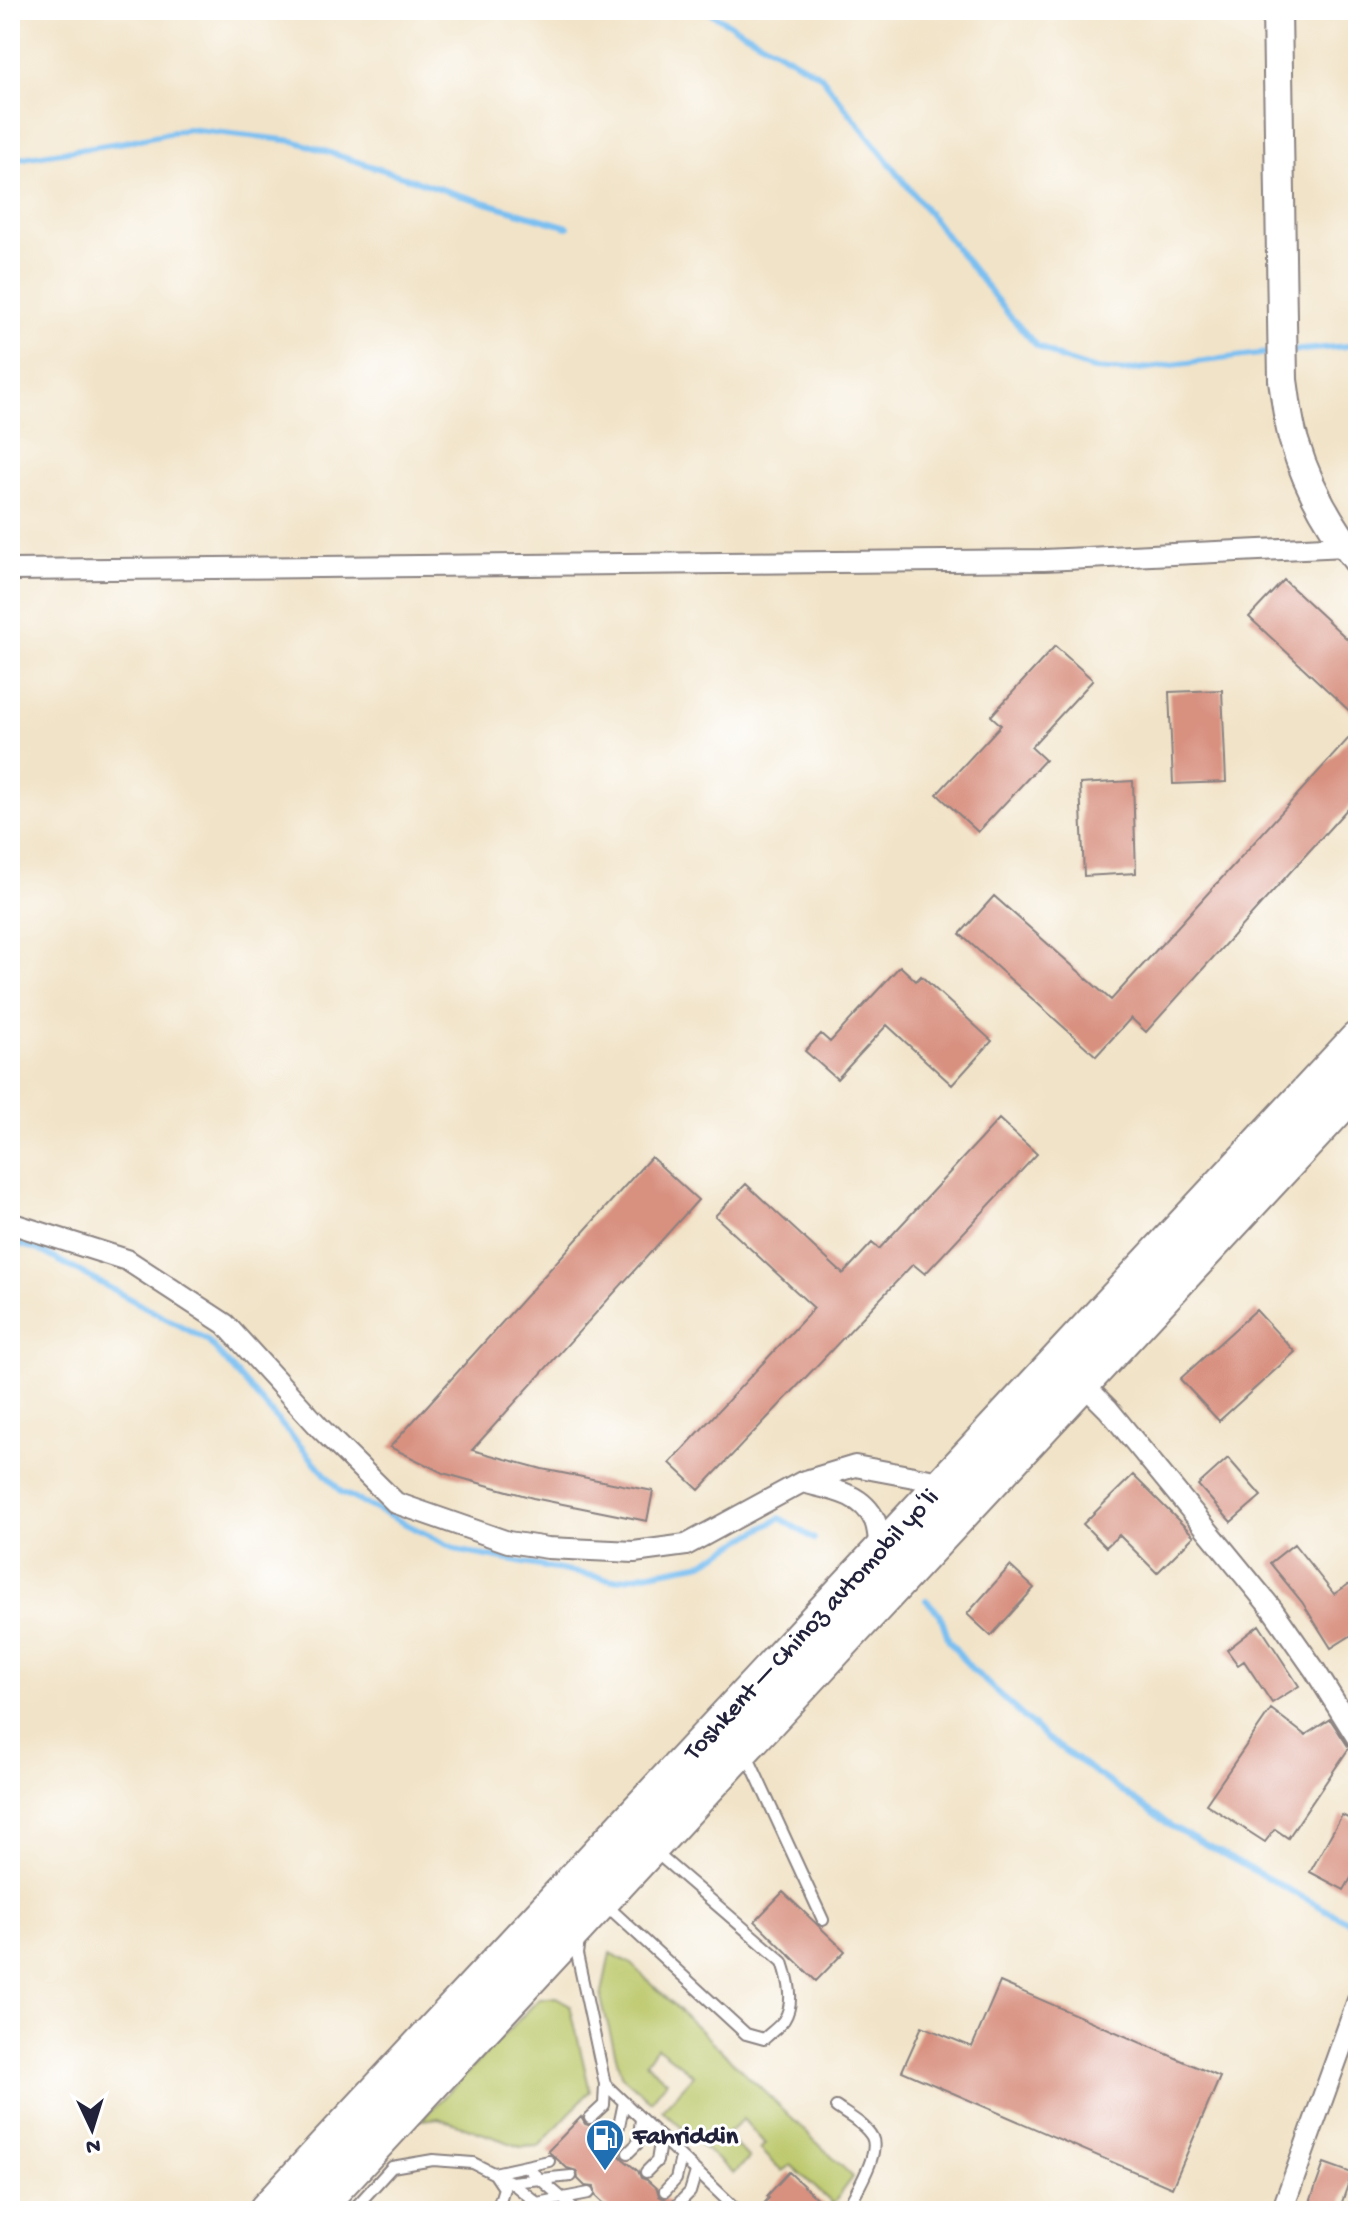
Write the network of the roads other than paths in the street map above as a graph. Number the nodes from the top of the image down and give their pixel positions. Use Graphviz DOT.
graph roads {
  1 [pos="1277,10"];
  2 [pos="1352,553"];
  3 [pos="10,570"];
  4 [pos="1358,1041"];
  5 [pos="1354,1096"];
  6 [pos="1288,1138"];
  7 [pos="10,1223"];
  8 [pos="1081,1382"];
  9 [pos="802,1482"];
  10 [pos="946,1483"];
  11 [pos="880,1554"];
  12 [pos="1358,1739"];
  13 [pos="743,1747"];
  14 [pos="649,1847"];
  15 [pos="592,1910"];
  16 [pos="823,1920"];
  17 [pos="1358,2000"];
  18 [pos="605,2084"];
  19 [pos="624,2102"];
  20 [pos="836,2107"];
  21 [pos="590,2118"];
  22 [pos="641,2119"];
  23 [pos="608,2137"];
  24 [pos="661,2137"];
  25 [pos="628,2153"];
  26 [pos="681,2157"];
  27 [pos="549,2161"];
  28 [pos="526,2167"];
  29 [pos="646,2172"];
  30 [pos="696,2172"];
  31 [pos="494,2173"];
  32 [pos="571,2176"];
  33 [pos="540,2180"];
  34 [pos="511,2182"];
  35 [pos="665,2191"];
  36 [pos="589,2193"];
  37 [pos="562,2198"];
  38 [pos="537,2203"];
  39 [pos="678,2204"];
  40 [pos="850,2204"];
  41 [pos="268,2211"];
  42 [pos="311,2211"];
  43 [pos="352,2211"];
  44 [pos="494,2211"];
  45 [pos="547,2211"];
  46 [pos="577,2211"];
  47 [pos="735,2211"];
  48 [pos="840,2211"];
  49 [pos="867,2211"];
  50 [pos="1282,2211"];
  1 -- 2 [label="main road"];
  2 -- 3 [label="street"];
  4 -- 6 [label="highway, Toshkent — Chinoz avtomobil yoʻli"];
  5 -- 6 [label="highway, Toshkent — Chinoz avtomobil yoʻli"];
  6 -- 8 [label="highway, Toshkent — Chinoz avtomobil yoʻli"];
  6 -- 10 [label="highway, Toshkent — Chinoz avtomobil yoʻli"];
  7 -- 9 [label="street"];
  8 -- 12 [label="street"];
  8 -- 13 [label="highway, Toshkent — Chinoz avtomobil yoʻli"];
  9 -- 10 [label="street"];
  9 -- 11 [label="street"];
  10 -- 11 [label="highway, Toshkent — Chinoz avtomobil yoʻli"];
  11 -- 41 [label="highway, Toshkent — Chinoz avtomobil yoʻli"];
  13 -- 14 [label="highway, Toshkent — Chinoz avtomobil yoʻli"];
  13 -- 16 [label="lane"];
  14 -- 15 [label="highway, Toshkent — Chinoz avtomobil yoʻli"];
  14 -- 15 [label="lane"];
  15 -- 18 [label="lane"];
  15 -- 42 [label="highway, Toshkent — Chinoz avtomobil yoʻli"];
  17 -- 50 [label="street"];
  18 -- 19 [label="lane"];
  18 -- 21 [label="lane"];
  19 -- 22 [label="lane"];
  19 -- 23 [label="lane"];
  20 -- 40 [label="lane"];
  22 -- 24 [label="lane"];
  22 -- 25 [label="lane"];
  24 -- 26 [label="lane"];
  24 -- 29 [label="lane"];
  26 -- 30 [label="lane"];
  26 -- 35 [label="lane"];
  27 -- 28 [label="lane"];
  28 -- 31 [label="lane"];
  28 -- 33 [label="lane"];
  30 -- 39 [label="lane"];
  30 -- 47 [label="lane"];
  31 -- 34 [label="lane"];
  31 -- 43 [label="lane"];
  31 -- 44 [label="lane"];
  32 -- 33 [label="lane"];
  33 -- 34 [label="lane"];
  33 -- 37 [label="lane"];
  34 -- 38 [label="lane"];
  36 -- 37 [label="lane"];
  37 -- 38 [label="lane"];
  37 -- 46 [label="lane"];
  38 -- 45 [label="lane"];
  40 -- 48 [label="lane"];
  40 -- 49 [label="lane"];
}
